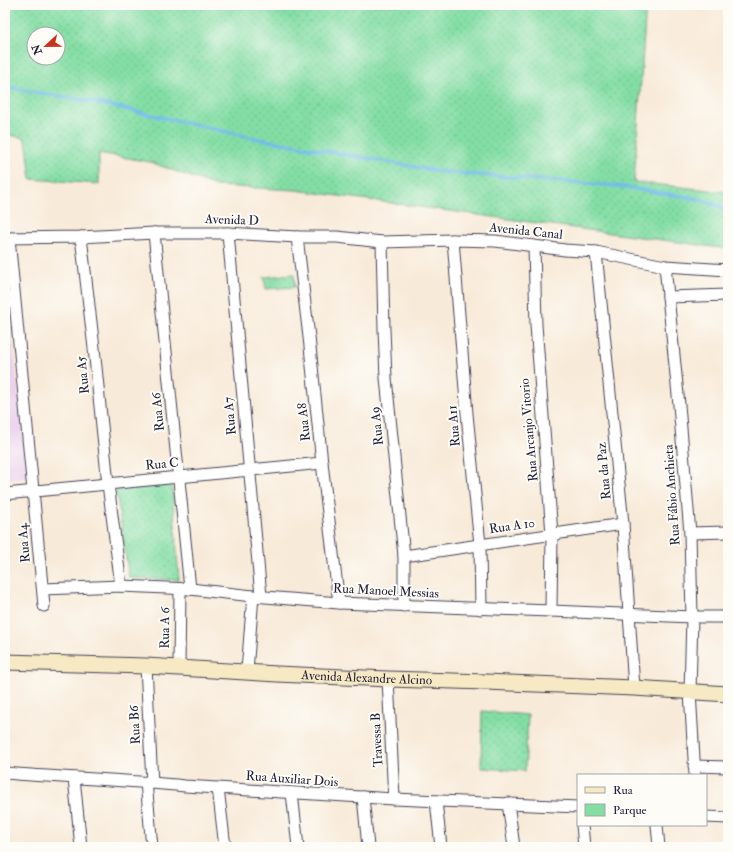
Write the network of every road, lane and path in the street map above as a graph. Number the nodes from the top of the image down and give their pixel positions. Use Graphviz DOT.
graph roads {
  1 [pos="154,232"];
  2 [pos="228,233"];
  3 [pos="81,236"];
  4 [pos="297,237"];
  5 [pos="7,238"];
  6 [pos="453,240"];
  7 [pos="382,242"];
  8 [pos="534,246"];
  9 [pos="596,252"];
  10 [pos="665,266"];
  11 [pos="728,270"];
  12 [pos="728,296"];
  13 [pos="668,297"];
  14 [pos="322,463"];
  15 [pos="249,470"];
  16 [pos="179,477"];
  17 [pos="108,484"];
  18 [pos="34,491"];
  19 [pos="5,494"];
  20 [pos="623,524"];
  21 [pos="690,532"];
  22 [pos="728,532"];
  23 [pos="552,534"];
  24 [pos="480,545"];
  25 [pos="404,556"];
  26 [pos="121,586"];
  27 [pos="43,588"];
  28 [pos="185,589"];
  29 [pos="257,596"];
  30 [pos="340,603"];
  31 [pos="44,606"];
  32 [pos="404,606"];
  33 [pos="481,609"];
  34 [pos="551,611"];
  35 [pos="629,615"];
  36 [pos="692,617"];
  37 [pos="728,617"];
  38 [pos="5,662"];
  39 [pos="36,663"];
  40 [pos="146,666"];
  41 [pos="179,667"];
  42 [pos="5,670"];
  43 [pos="247,672"];
  44 [pos="388,679"];
  45 [pos="634,688"];
  46 [pos="690,692"];
  47 [pos="728,694"];
  48 [pos="728,767"];
  49 [pos="694,770"];
  50 [pos="5,773"];
  51 [pos="74,778"];
  52 [pos="149,782"];
  53 [pos="218,788"];
  54 [pos="292,793"];
  55 [pos="363,797"];
  56 [pos="394,799"];
  57 [pos="436,801"];
  58 [pos="508,803"];
  59 [pos="577,806"];
  60 [pos="707,817"];
  61 [pos="728,820"];
  62 [pos="582,826"];
  63 [pos="657,826"];
  64 [pos="81,847"];
  65 [pos="152,847"];
  66 [pos="224,847"];
  67 [pos="298,847"];
  68 [pos="368,847"];
  69 [pos="441,847"];
  70 [pos="514,847"];
  71 [pos="584,847"];
  72 [pos="659,847"];
  1 -- 2 [label="street, Avenida D"];
  1 -- 3 [label="street, Avenida D"];
  1 -- 16 [label="street, Rua A6"];
  2 -- 4 [label="street, Avenida D"];
  2 -- 15 [label="street, Rua A7"];
  3 -- 5 [label="street"];
  3 -- 17 [label="street, Rua A5"];
  4 -- 7 [label="street, Avenida D"];
  4 -- 14 [label="street, Rua A8"];
  5 -- 18 [label="street, Rua A4"];
  6 -- 7 [label="street, Avenida Canal"];
  6 -- 8 [label="street, Avenida Canal"];
  6 -- 24 [label="street, Rua A11"];
  7 -- 25 [label="street, Rua A9"];
  8 -- 9 [label="street, Avenida Canal"];
  8 -- 23 [label="street, Rua Arcanjo Vitorio"];
  9 -- 10 [label="street, Avenida Canal"];
  9 -- 20 [label="street, Rua da Paz"];
  10 -- 11 [label="street, Avenida Canal"];
  10 -- 13 [label="street"];
  12 -- 13 [label="street"];
  13 -- 21 [label="street, Rua Fábio Anchieta"];
  14 -- 15 [label="street, Rua C"];
  14 -- 30 [label="street, Rua A8"];
  15 -- 16 [label="street, Rua C"];
  15 -- 29 [label="street, Rua A7"];
  16 -- 17 [label="street, Rua C"];
  16 -- 28 [label="street, Rua A6"];
  17 -- 18 [label="street, Rua C"];
  17 -- 26 [label="street, Rua A5"];
  18 -- 19 [label="street, Rua C"];
  18 -- 27 [label="street, Rua A4"];
  20 -- 23 [label="street, Rua A 10"];
  20 -- 35 [label="street, Rua da Paz"];
  21 -- 22 [label="street"];
  21 -- 36 [label="street, Rua Fábio Anchieta"];
  23 -- 24 [label="street, Rua A 10"];
  23 -- 34 [label="street, Rua Arcanjo Vitorio"];
  24 -- 25 [label="street, Rua A 10"];
  24 -- 33 [label="street, Rua A11"];
  25 -- 32 [label="street, Rua A9"];
  26 -- 27 [label="street, Rua Manoel Messias"];
  26 -- 28 [label="street, Rua Manoel Messias"];
  27 -- 31 [label="street, Rua A4"];
  28 -- 29 [label="street, Rua Manoel Messias"];
  28 -- 41 [label="street, Rua A 6"];
  29 -- 30 [label="street, Rua Manoel Messias"];
  29 -- 43 [label="street, Rua A7"];
  30 -- 32 [label="street, Rua Manoel Messias"];
  32 -- 33 [label="street, Rua Manoel Messias"];
  33 -- 34 [label="street, Rua Manoel Messias"];
  34 -- 35 [label="street, Rua Manoel Messias"];
  35 -- 36 [label="street, Rua Manoel Messias"];
  35 -- 45 [label="street, Rua da Paz"];
  36 -- 37 [label="street, Rua Manoel Messias"];
  36 -- 46 [label="street, Rua Fábio Anchieta"];
  38 -- 39 [label="street, Avenida Alexandre Alcino"];
  39 -- 40 [label="street, Avenida Alexandre Alcino"];
  39 -- 42 [label="street"];
  40 -- 41 [label="street, Avenida Alexandre Alcino"];
  40 -- 52 [label="street, Rua B6"];
  41 -- 43 [label="street, Avenida Alexandre Alcino"];
  43 -- 44 [label="street, Avenida Alexandre Alcino"];
  44 -- 45 [label="street, Avenida Alexandre Alcino"];
  44 -- 56 [label="street, Travessa B"];
  45 -- 46 [label="street, Avenida Alexandre Alcino"];
  46 -- 47 [label="street, Avenida Alexandre Alcino"];
  46 -- 49 [label="street, Rua Fábio Anchieta"];
  48 -- 49 [label="street"];
  50 -- 51 [label="street, Rua Auxiliar Dois"];
  51 -- 52 [label="street, Rua Auxiliar Dois"];
  51 -- 64 [label="street"];
  52 -- 53 [label="street, Rua Auxiliar Dois"];
  52 -- 65 [label="street, Rua B6"];
  53 -- 54 [label="street, Rua Auxiliar Dois"];
  53 -- 66 [label="street"];
  54 -- 55 [label="street, Rua Auxiliar Dois"];
  54 -- 67 [label="street"];
  55 -- 56 [label="street, Rua Auxiliar Dois"];
  55 -- 68 [label="street"];
  56 -- 57 [label="street, Rua Auxiliar Dois"];
  57 -- 58 [label="street, Rua Auxiliar Dois"];
  57 -- 69 [label="street"];
  58 -- 59 [label="street, Rua Auxiliar Dois"];
  58 -- 70 [label="street"];
  60 -- 61 [label="street"];
  62 -- 71 [label="street"];
  63 -- 72 [label="street"];
}
